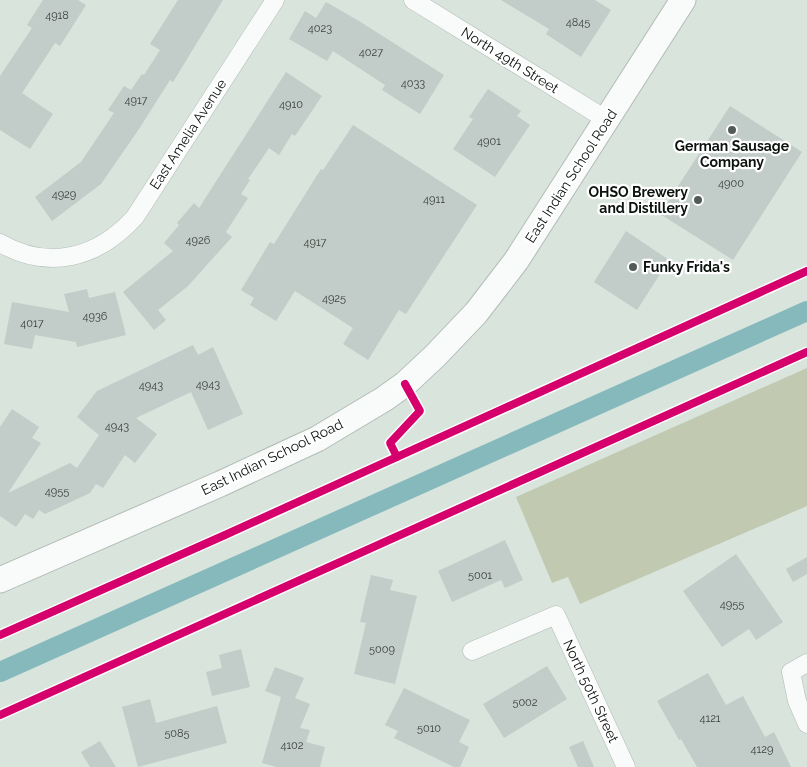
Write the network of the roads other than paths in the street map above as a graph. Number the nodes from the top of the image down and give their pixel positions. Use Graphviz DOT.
graph roads {
  1 [pos="275,0"];
  2 [pos="413,0"];
  3 [pos="683,0"];
  4 [pos="607,120"];
  5 [pos="0,243"];
  6 [pos="0,580"];
  7 [pos="472,651"];
  8 [pos="807,663"];
  9 [pos="807,724"];
  10 [pos="626,767"];
  1 -- 5 [label="street, East Amelia Avenue"];
  2 -- 4 [label="street, North 49th Street"];
  3 -- 4 [label="main road, East Indian School Road"];
  4 -- 6 [label="main road, East Indian School Road"];
  7 -- 10 [label="street, North 50th Street"];
  8 -- 9 [label="street"];
}
